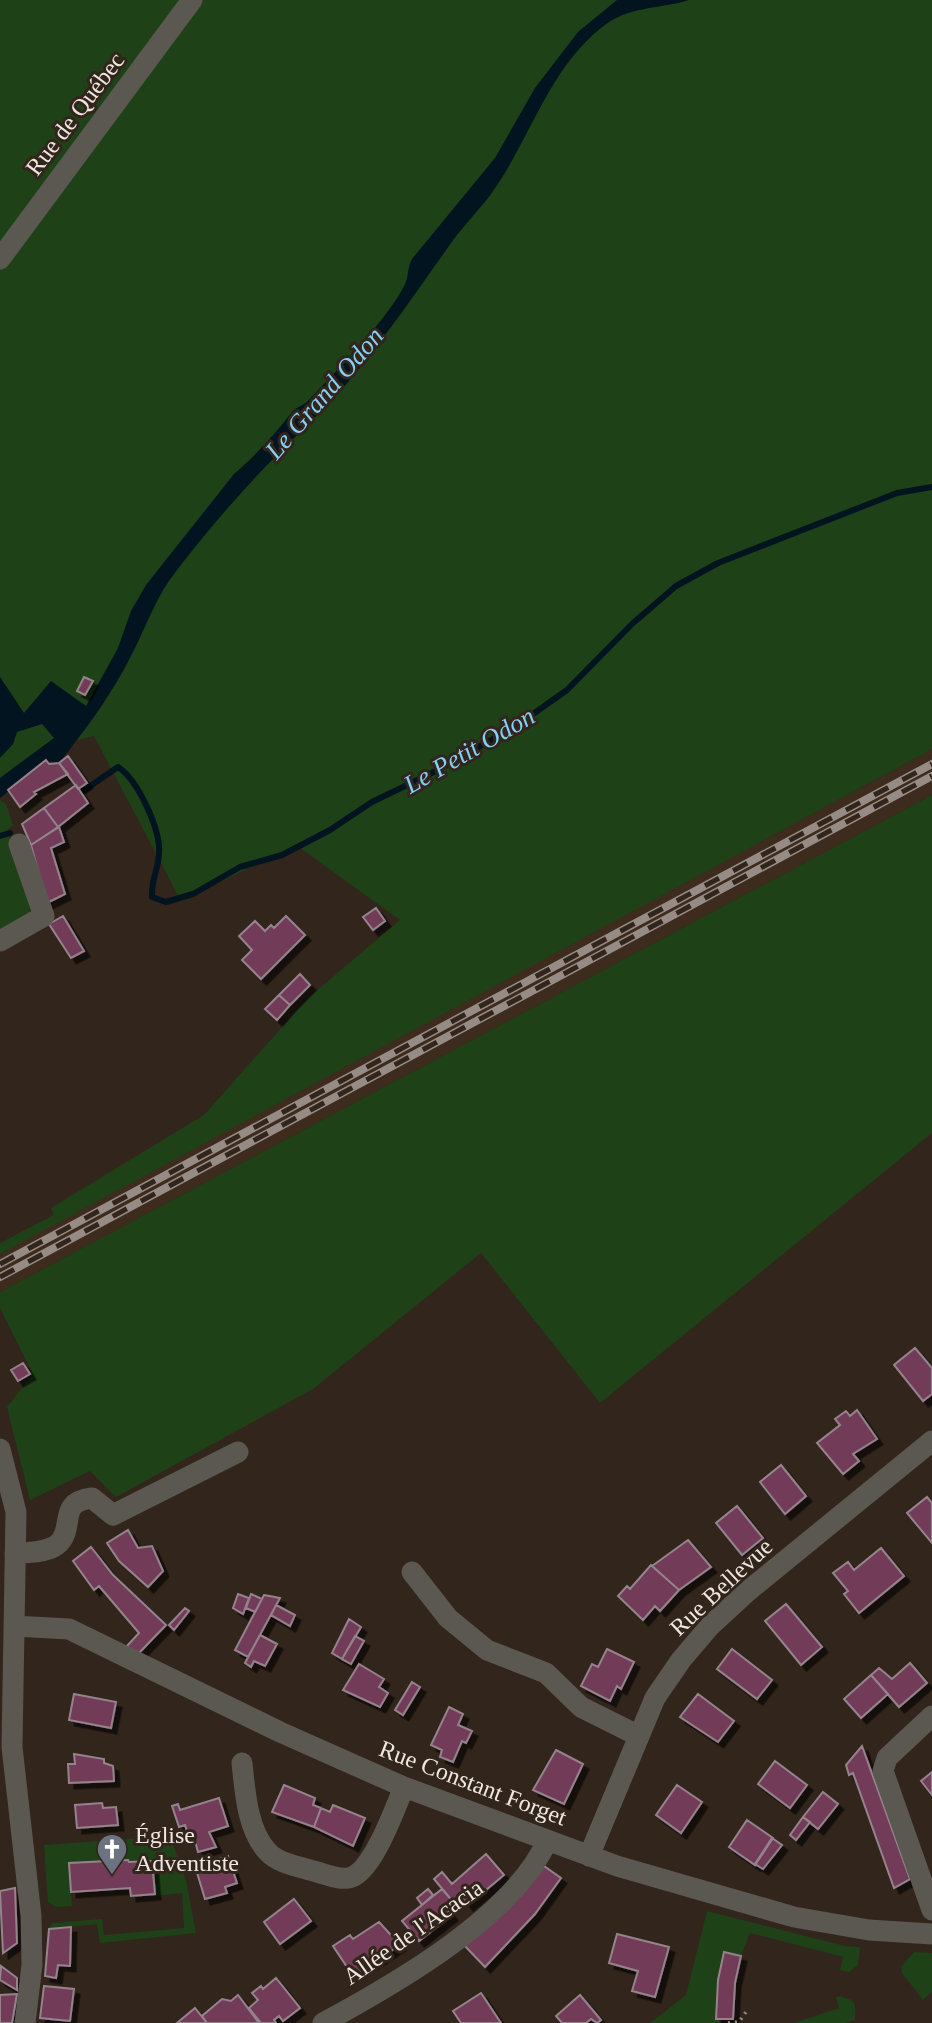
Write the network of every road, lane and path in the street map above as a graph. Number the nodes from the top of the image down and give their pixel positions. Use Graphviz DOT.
graph roads {
  1 [pos="192,0"];
  2 [pos="0,259"];
  3 [pos="19,844"];
  4 [pos="0,941"];
  5 [pos="932,1441"];
  6 [pos="0,1449"];
  7 [pos="238,1452"];
  8 [pos="15,1554"];
  9 [pos="412,1572"];
  10 [pos="7,1584"];
  11 [pos="14,1626"];
  12 [pos="932,1716"];
  13 [pos="637,1735"];
  14 [pos="6,1754"];
  15 [pos="242,1763"];
  16 [pos="404,1787"];
  17 [pos="547,1841"];
  18 [pos="589,1856"];
  19 [pos="932,1910"];
  20 [pos="932,1934"];
  21 [pos="747,2010"];
  22 [pos="25,2023"];
  23 [pos="323,2023"];
  24 [pos="727,2023"];
  1 -- 2 [label="street, Rue de Québec"];
  3 -- 4 [label="street"];
  5 -- 13 [label="street, Rue Bellevue"];
  6 -- 8 [label="street"];
  7 -- 8 [label="street"];
  8 -- 10 [label="street"];
  9 -- 13 [label="street"];
  10 -- 11 [label="street"];
  11 -- 14 [label="street"];
  11 -- 16 [label="street, Rue Constant Forget"];
  12 -- 19 [label="street"];
  13 -- 18 [label="street, Rue Bellevue"];
  14 -- 22 [label="street"];
  15 -- 16 [label="street"];
  16 -- 17 [label="street, Rue Constant Forget"];
  17 -- 18 [label="street, Rue Constant Forget"];
  17 -- 23 [label="street, Allée de l'Acacia"];
  18 -- 20 [label="street, Rue Constant Forget"];
  21 -- 24 [label="path"];
}
